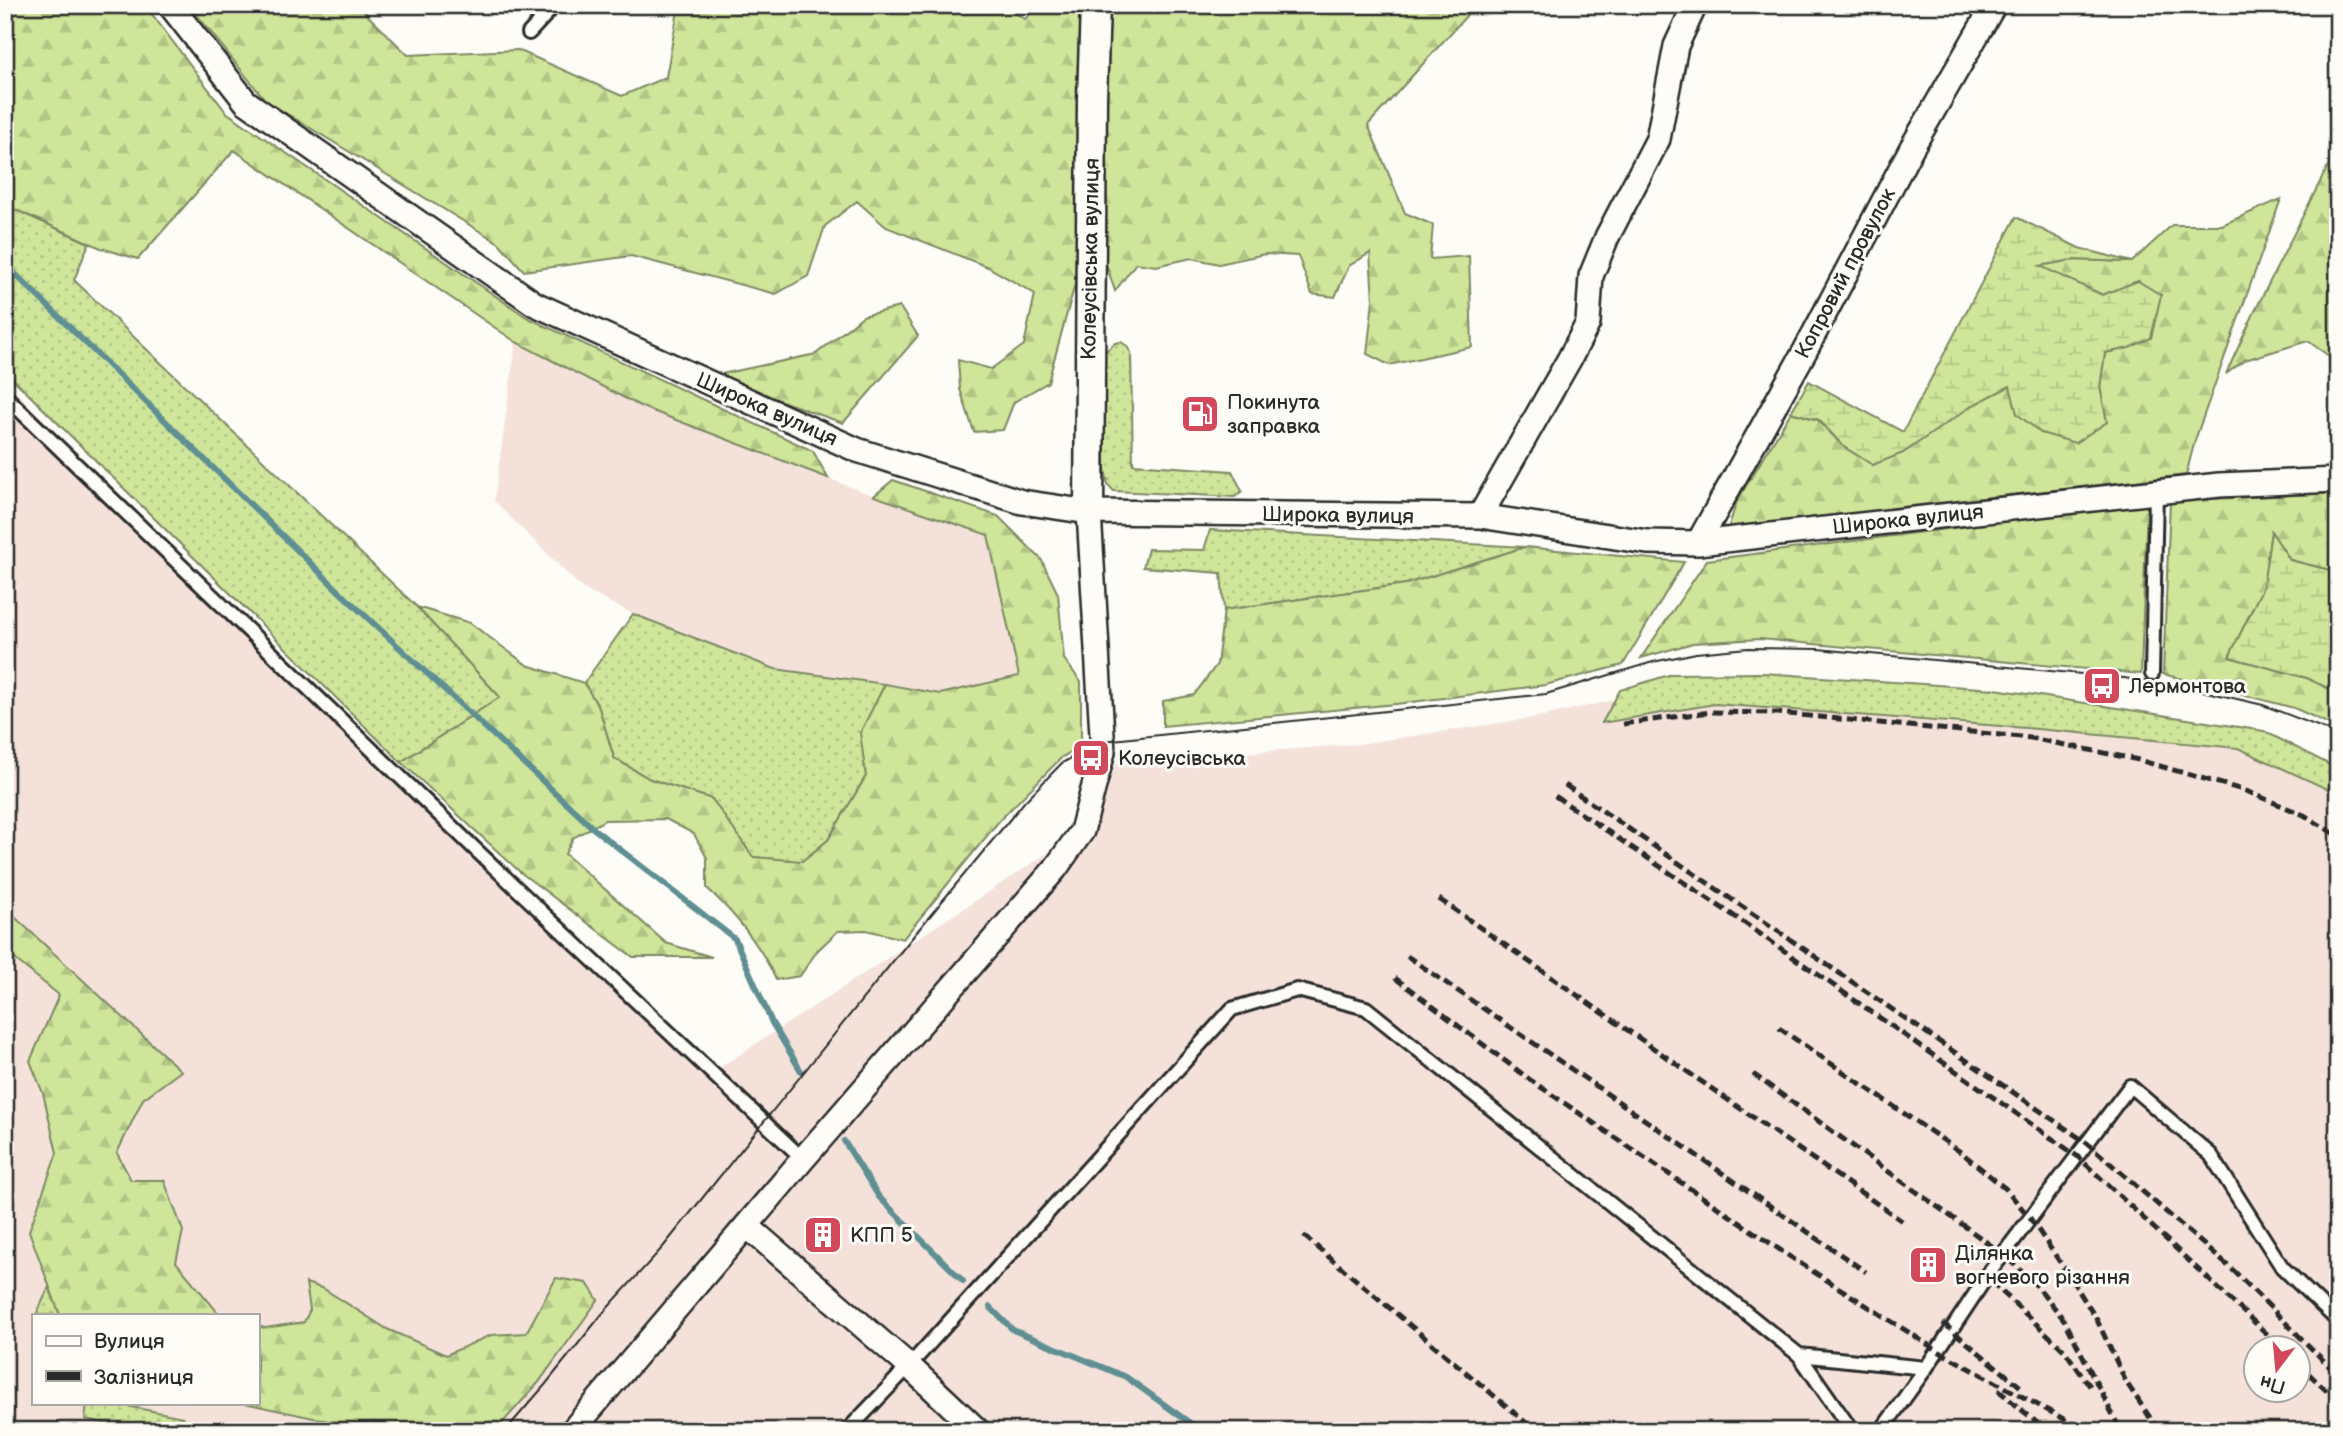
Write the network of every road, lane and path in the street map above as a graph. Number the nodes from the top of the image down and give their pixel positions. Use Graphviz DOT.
graph roads {
  1 [pos="170,5"];
  2 [pos="555,5"];
  3 [pos="1096,5"];
  4 [pos="1695,5"];
  5 [pos="1994,5"];
  6 [pos="529,33"];
  7 [pos="5,396"];
  8 [pos="2338,480"];
  9 [pos="2156,492"];
  10 [pos="1089,512"];
  11 [pos="1480,516"];
  12 [pos="1698,543"];
  13 [pos="2152,674"];
  14 [pos="803,1159"];
  15 [pos="747,1226"];
  16 [pos="2338,1321"];
  17 [pos="1799,1355"];
  18 [pos="909,1366"];
  19 [pos="1926,1368"];
  20 [pos="572,1431"];
  21 [pos="847,1431"];
  22 [pos="978,1431"];
  23 [pos="1852,1431"];
  24 [pos="1881,1431"];
  1 -- 10 [label="street, Широка вулиця"];
  2 -- 6 [label="lane"];
  3 -- 10 [label="street, Колеусівська вулиця"];
  4 -- 11 [label="street"];
  5 -- 12 [label="street, Копровий провулок"];
  7 -- 14 [label="lane"];
  8 -- 9 [label="street, Широка вулиця"];
  9 -- 12 [label="street, Широка вулиця"];
  9 -- 13 [label="lane"];
  10 -- 11 [label="street, Широка вулиця"];
  10 -- 14 [label="street"];
  11 -- 12 [label="street, Широка вулиця"];
  14 -- 15 [label="street"];
  15 -- 18 [label="street"];
  15 -- 20 [label="street"];
  16 -- 19 [label="lane"];
  17 -- 18 [label="lane"];
  17 -- 19 [label="lane"];
  17 -- 23 [label="lane"];
  18 -- 21 [label="lane"];
  18 -- 22 [label="street"];
  19 -- 24 [label="lane"];
}
